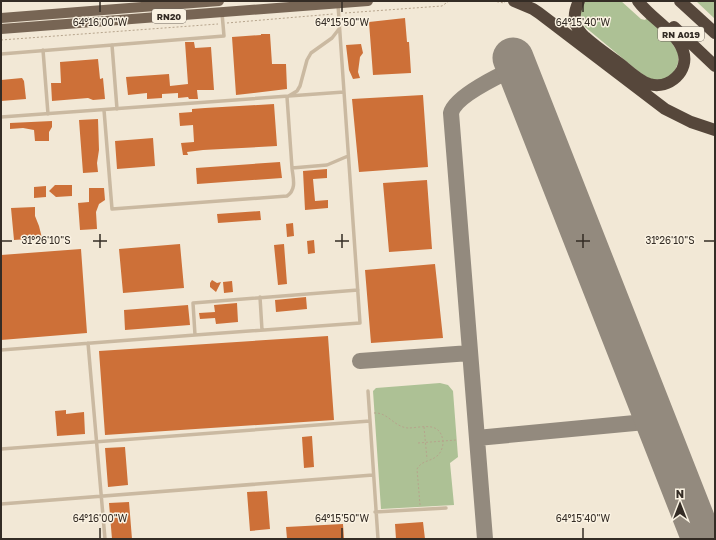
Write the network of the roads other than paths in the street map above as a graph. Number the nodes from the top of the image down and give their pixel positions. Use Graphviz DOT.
graph roads {
  1 [pos="219,1"];
  2 [pos="368,1"];
  3 [pos="514,1"];
  4 [pos="578,1"];
  5 [pos="638,1"];
  6 [pos="646,1"];
  7 [pos="680,1"];
  8 [pos="690,1"];
  9 [pos="338,4"];
  10 [pos="222,12"];
  11 [pos="1,18"];
  12 [pos="715,24"];
  13 [pos="1,29"];
  14 [pos="339,29"];
  15 [pos="715,33"];
  16 [pos="112,45"];
  17 [pos="43,50"];
  18 [pos="1,54"];
  19 [pos="715,66"];
  20 [pos="344,92"];
  21 [pos="287,96"];
  22 [pos="117,109"];
  23 [pos="104,110"];
  24 [pos="48,114"];
  25 [pos="1,117"];
  26 [pos="715,130"];
  27 [pos="348,156"];
  28 [pos="292,168"];
  29 [pos="358,290"];
  30 [pos="260,297"];
  31 [pos="262,330"];
  32 [pos="195,335"];
  33 [pos="88,343"];
  34 [pos="1,350"];
  35 [pos="368,391"];
  36 [pos="370,421"];
  37 [pos="97,442"];
  38 [pos="1,449"];
  39 [pos="373,475"];
  40 [pos="102,496"];
  41 [pos="1,504"];
  42 [pos="446,508"];
  43 [pos="376,512"];
  44 [pos="105,539"];
  45 [pos="378,539"];
  1 -- 11 [label="main road, RN20"];
  2 -- 9 [label="main road, RN20"];
  3 -- 26 [label="highway"];
  4 -- 5 [label="highway"];
  6 -- 19 [label="highway, RN A019"];
  7 -- 15 [label="highway, RN A019"];
  8 -- 12 [label="highway"];
  9 -- 10 [label="main road, RN20"];
  9 -- 14 [label="lane"];
  10 -- 13 [label="main road, RN20"];
  10 -- 16 [label="lane"];
  14 -- 20 [label="lane"];
  14 -- 21 [label="lane"];
  16 -- 17 [label="lane"];
  16 -- 22 [label="lane"];
  17 -- 18 [label="lane"];
  17 -- 24 [label="lane"];
  20 -- 21 [label="lane"];
  20 -- 27 [label="lane"];
  21 -- 22 [label="lane"];
  21 -- 28 [label="lane"];
  22 -- 23 [label="lane"];
  23 -- 24 [label="lane"];
  23 -- 28 [label="lane"];
  24 -- 25 [label="lane"];
  27 -- 28 [label="lane"];
  27 -- 29 [label="lane"];
  29 -- 30 [label="lane"];
  29 -- 31 [label="lane"];
  30 -- 31 [label="lane"];
  30 -- 32 [label="lane"];
  31 -- 32 [label="lane"];
  32 -- 33 [label="lane"];
  33 -- 34 [label="lane"];
  33 -- 37 [label="lane"];
  35 -- 36 [label="lane"];
  36 -- 37 [label="lane"];
  36 -- 39 [label="lane"];
  37 -- 38 [label="lane"];
  37 -- 40 [label="lane"];
  39 -- 40 [label="lane"];
  39 -- 43 [label="lane"];
  40 -- 41 [label="lane"];
  40 -- 44 [label="lane"];
  42 -- 43 [label="lane"];
  43 -- 45 [label="lane"];
}
